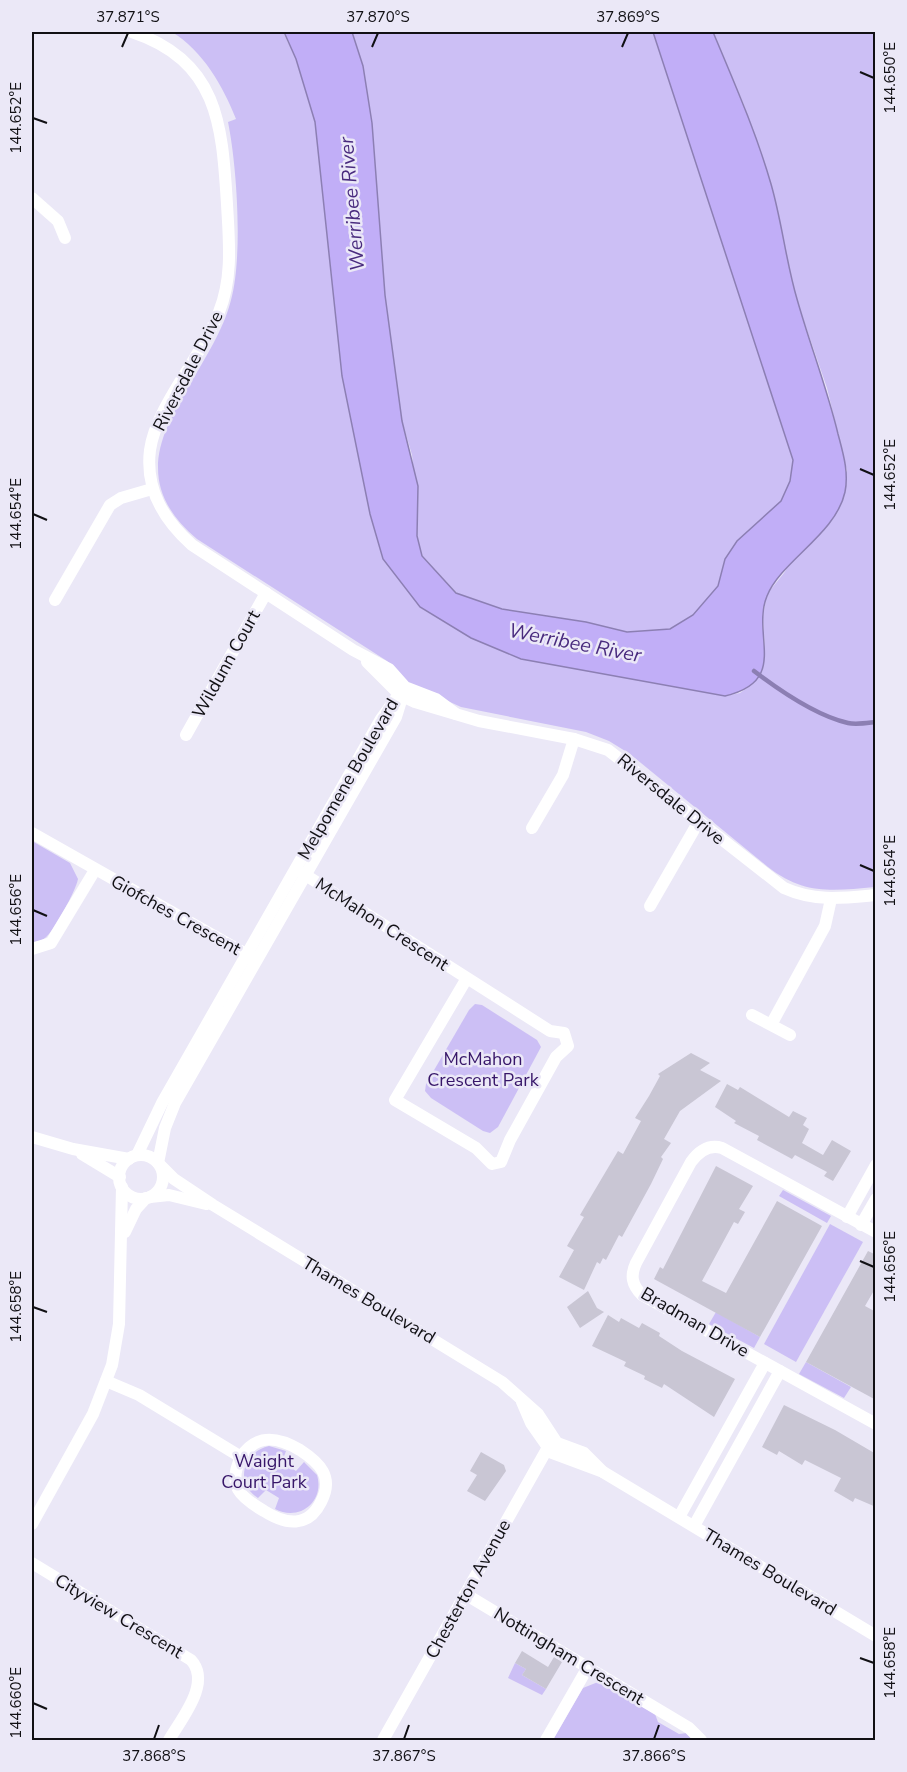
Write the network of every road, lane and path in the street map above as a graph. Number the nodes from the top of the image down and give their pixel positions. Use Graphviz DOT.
graph roads {
  1 [pos="132,32"];
  2 [pos="32,198"];
  3 [pos="65,238"];
  4 [pos="152,489"];
  5 [pos="266,594"];
  6 [pos="55,600"];
  7 [pos="402,692"];
  8 [pos="186,735"];
  9 [pos="573,739"];
  10 [pos="699,821"];
  11 [pos="532,828"];
  12 [pos="32,833"];
  13 [pos="95,870"];
  14 [pos="301,872"];
  15 [pos="876,895"];
  16 [pos="831,899"];
  17 [pos="650,906"];
  18 [pos="32,949"];
  19 [pos="252,957"];
  20 [pos="467,978"];
  21 [pos="752,1015"];
  22 [pos="772,1023"];
  23 [pos="790,1035"];
  24 [pos="32,1137"];
  25 [pos="73,1149"];
  26 [pos="133,1157"];
  27 [pos="159,1164"];
  28 [pos="876,1165"];
  29 [pos="121,1182"];
  30 [pos="148,1197"];
  31 [pos="876,1199"];
  32 [pos="213,1205"];
  33 [pos="847,1217"];
  34 [pos="861,1225"];
  35 [pos="876,1232"];
  36 [pos="123,1237"];
  37 [pos="765,1363"];
  38 [pos="780,1371"];
  39 [pos="106,1381"];
  40 [pos="876,1424"];
  41 [pos="550,1444"];
  42 [pos="241,1457"];
  43 [pos="679,1517"];
  44 [pos="32,1524"];
  45 [pos="694,1526"];
  46 [pos="32,1563"];
  47 [pos="465,1594"];
  48 [pos="876,1636"];
  49 [pos="588,1667"];
  50 [pos="169,1740"];
  51 [pos="383,1740"];
  52 [pos="546,1740"];
  53 [pos="701,1740"];
  1 -- 4 [label="street, Riversdale Drive"];
  2 -- 3 [label="street"];
  4 -- 5 [label="street, Riversdale Drive"];
  4 -- 6 [label="street"];
  5 -- 7 [label="street, Riversdale Drive"];
  5 -- 8 [label="street, Wildunn Court"];
  7 -- 9 [label="street, Riversdale Drive"];
  7 -- 14 [label="street, Melpomene Boulevard"];
  9 -- 10 [label="street, Riversdale Drive"];
  9 -- 11 [label="street"];
  10 -- 16 [label="street, Riversdale Drive"];
  10 -- 17 [label="street"];
  12 -- 13 [label="street, Giofches Crescent"];
  13 -- 18 [label="street, Giofches Crescent"];
  13 -- 19 [label="street, Giofches Crescent"];
  14 -- 19 [label="street, Melpomene Boulevard"];
  14 -- 20 [label="street, McMahon Crescent"];
  15 -- 16 [label="street, Riversdale Drive"];
  16 -- 22 [label="street"];
  19 -- 26 [label="street, Melpomene Boulevard"];
  19 -- 27 [label="street, Melpomene Boulevard"];
  20 -- 20 [label="street, McMahon Crescent"];
  21 -- 22 [label="street"];
  22 -- 23 [label="street"];
  24 -- 25 [label="street"];
  25 -- 26 [label="street"];
  25 -- 29 [label="street"];
  26 -- 27 [label="street"];
  26 -- 29 [label="street"];
  27 -- 30 [label="street"];
  27 -- 32 [label="street, Thames Boulevard"];
  28 -- 33 [label="street"];
  29 -- 30 [label="street"];
  29 -- 36 [label="street"];
  30 -- 32 [label="street, Thames Boulevard"];
  30 -- 36 [label="street"];
  31 -- 34 [label="street"];
  32 -- 41 [label="street, Thames Boulevard"];
  33 -- 34 [label="street, Bradman Drive"];
  33 -- 37 [label="street, Bradman Drive"];
  34 -- 35 [label="street, Bradman Drive"];
  36 -- 39 [label="street"];
  37 -- 38 [label="street, Bradman Drive"];
  37 -- 43 [label="street"];
  38 -- 40 [label="street, Bradman Drive"];
  38 -- 45 [label="street"];
  39 -- 42 [label="street"];
  39 -- 44 [label="street"];
  41 -- 43 [label="street, Thames Boulevard"];
  41 -- 47 [label="street, Chesterton Avenue"];
  42 -- 42 [label="street"];
  43 -- 45 [label="street, Thames Boulevard"];
  45 -- 48 [label="street, Thames Boulevard"];
  46 -- 50 [label="street, Cityview Crescent"];
  47 -- 49 [label="street, Nottingham Crescent"];
  47 -- 51 [label="street, Chesterton Avenue"];
  49 -- 52 [label="street"];
  49 -- 53 [label="street, Nottingham Crescent"];
}
